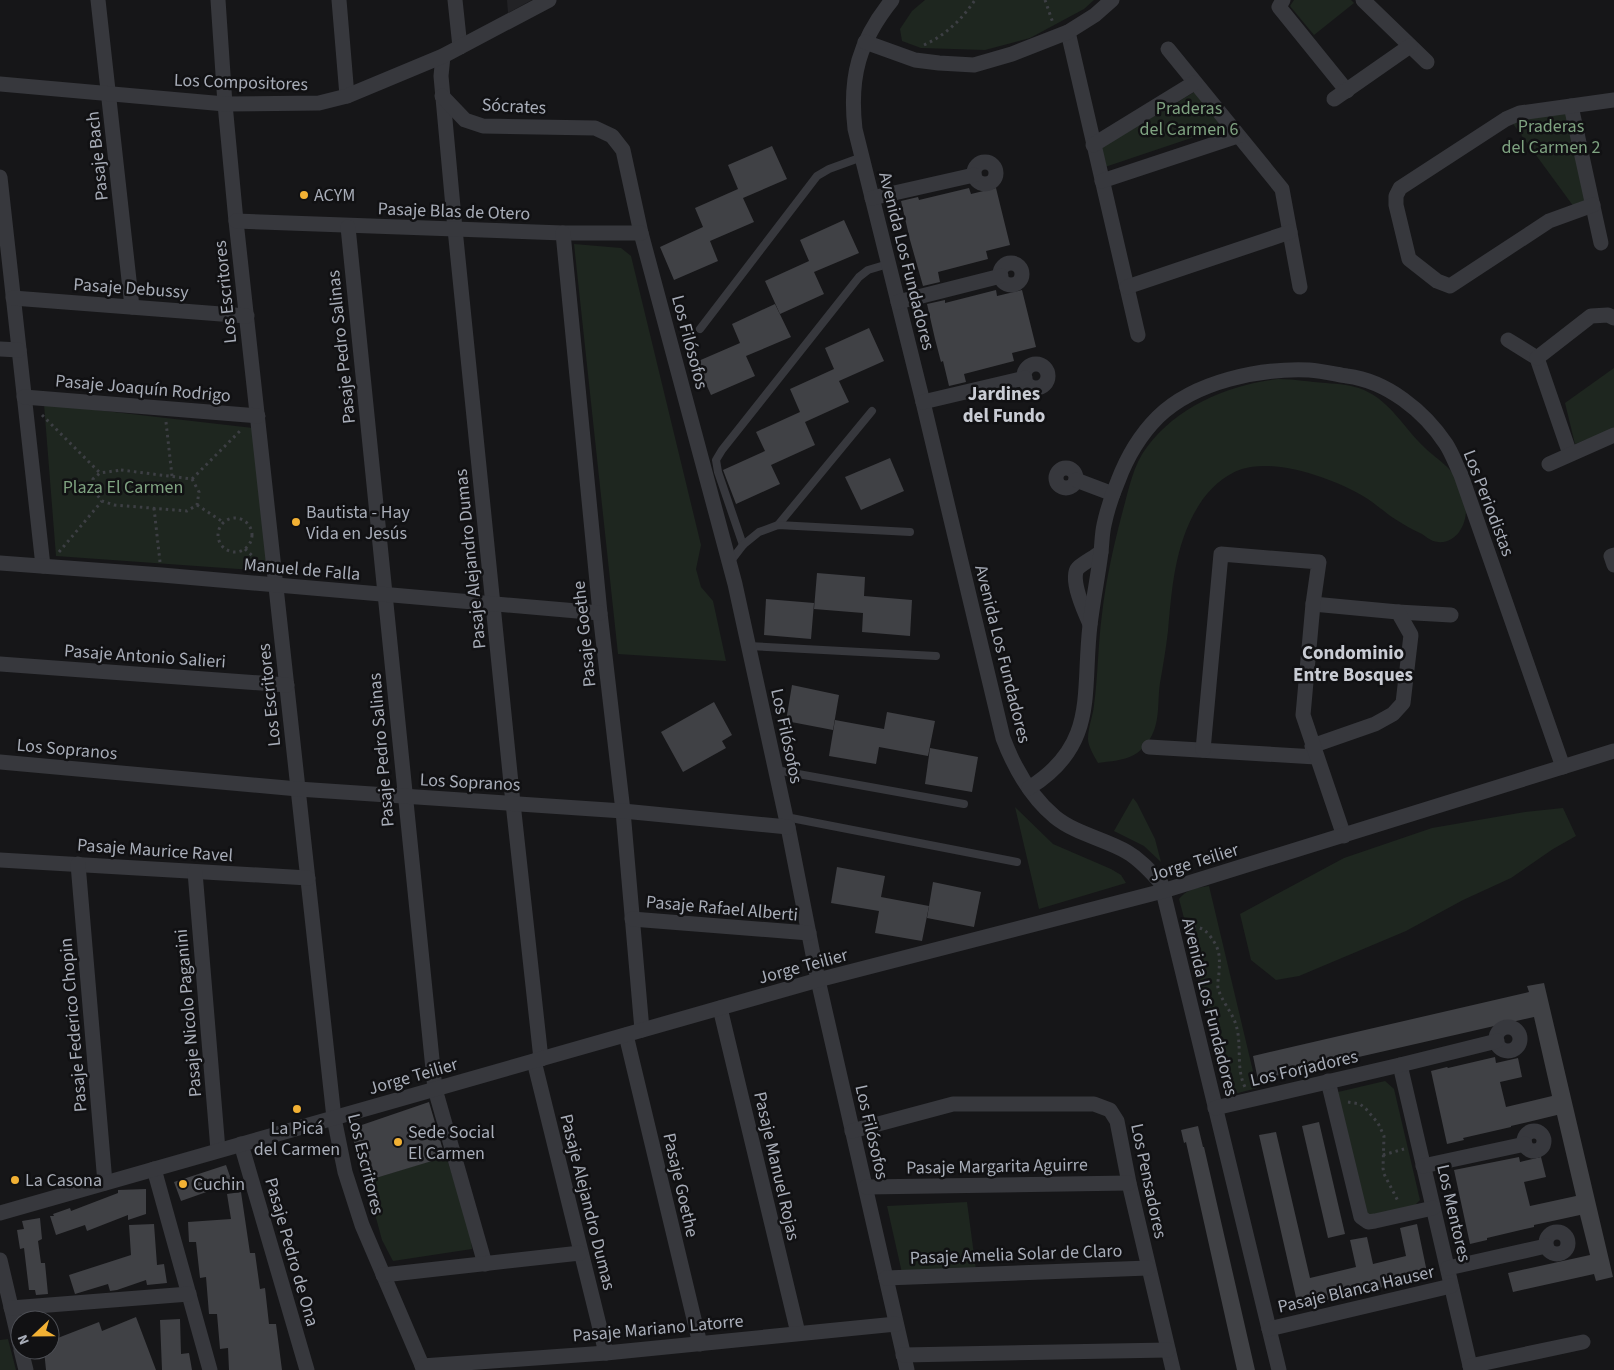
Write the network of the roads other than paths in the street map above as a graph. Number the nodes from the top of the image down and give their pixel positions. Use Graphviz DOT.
graph roads {
  1 [pos="98,0"];
  2 [pos="218,0"];
  3 [pos="339,0"];
  4 [pos="455,0"];
  5 [pos="548,0"];
  6 [pos="892,0"];
  7 [pos="1112,0"];
  8 [pos="1284,0"];
  9 [pos="1363,0"];
  10 [pos="1063,34"];
  11 [pos="866,42"];
  12 [pos="1410,46"];
  13 [pos="460,47"];
  14 [pos="1168,50"];
  15 [pos="443,56"];
  16 [pos="1427,62"];
  17 [pos="1194,83"];
  18 [pos="0,84"];
  19 [pos="1347,91"];
  20 [pos="108,94"];
  21 [pos="346,96"];
  22 [pos="442,96"];
  23 [pos="1334,100"];
  24 [pos="1614,100"];
  25 [pos="225,104"];
  26 [pos="1571,106"];
  27 [pos="595,128"];
  28 [pos="1238,136"];
  29 [pos="1093,145"];
  30 [pos="862,158"];
  31 [pos="974,175"];
  32 [pos="0,177"];
  33 [pos="1102,181"];
  34 [pos="872,198"];
  35 [pos="1593,205"];
  36 [pos="236,221"];
  37 [pos="348,226"];
  38 [pos="454,229"];
  39 [pos="1290,232"];
  40 [pos="563,233"];
  41 [pos="641,233"];
  42 [pos="1601,243"];
  43 [pos="888,264"];
  44 [pos="1001,276"];
  45 [pos="1126,286"];
  46 [pos="1300,287"];
  47 [pos="14,298"];
  48 [pos="898,302"];
  49 [pos="132,307"];
  50 [pos="246,316"];
  51 [pos="1614,318"];
  52 [pos="700,329"];
  53 [pos="1138,335"];
  54 [pos="1508,340"];
  55 [pos="0,349"];
  56 [pos="19,350"];
  57 [pos="1537,358"];
  58 [pos="1024,378"];
  59 [pos="24,397"];
  60 [pos="923,402"];
  61 [pos="872,411"];
  62 [pos="258,416"];
  63 [pos="1614,435"];
  64 [pos="1570,454"];
  65 [pos="1549,464"];
  66 [pos="1076,480"];
  67 [pos="1113,494"];
  68 [pos="778,525"];
  69 [pos="910,532"];
  70 [pos="743,546"];
  71 [pos="1101,552"];
  72 [pos="1614,555"];
  73 [pos="0,562"];
  74 [pos="730,562"];
  75 [pos="1614,565"];
  76 [pos="43,566"];
  77 [pos="276,586"];
  78 [pos="385,595"];
  79 [pos="494,604"];
  80 [pos="1313,604"];
  81 [pos="1398,612"];
  82 [pos="600,614"];
  83 [pos="1451,615"];
  84 [pos="1090,626"];
  85 [pos="748,646"];
  86 [pos="936,656"];
  87 [pos="0,664"];
  88 [pos="287,685"];
  89 [pos="1150,747"];
  90 [pos="1202,750"];
  91 [pos="1614,751"];
  92 [pos="1314,752"];
  93 [pos="0,762"];
  94 [pos="1563,767"];
  95 [pos="776,770"];
  96 [pos="1029,788"];
  97 [pos="298,789"];
  98 [pos="404,797"];
  99 [pos="514,803"];
  100 [pos="964,804"];
  101 [pos="623,811"];
  102 [pos="787,822"];
  103 [pos="1344,836"];
  104 [pos="0,860"];
  105 [pos="1017,862"];
  106 [pos="78,864"];
  107 [pos="195,872"];
  108 [pos="308,878"];
  109 [pos="1163,891"];
  110 [pos="632,919"];
  111 [pos="809,933"];
  112 [pos="818,980"];
  113 [pos="720,1008"];
  114 [pos="642,1030"];
  115 [pos="626,1034"];
  116 [pos="1497,1041"];
  117 [pos="538,1060"];
  118 [pos="1400,1065"];
  119 [pos="1328,1081"];
  120 [pos="435,1089"];
  121 [pos="1215,1108"];
  122 [pos="334,1118"];
  123 [pos="852,1131"];
  124 [pos="241,1144"];
  125 [pos="1525,1144"];
  126 [pos="218,1150"];
  127 [pos="1424,1166"];
  128 [pos="154,1169"];
  129 [pos="1129,1182"];
  130 [pos="105,1183"];
  131 [pos="866,1187"];
  132 [pos="1433,1208"];
  133 [pos="0,1213"];
  134 [pos="1546,1246"];
  135 [pos="580,1253"];
  136 [pos="0,1260"];
  137 [pos="485,1264"];
  138 [pos="1148,1268"];
  139 [pos="1448,1268"];
  140 [pos="383,1274"];
  141 [pos="886,1278"];
  142 [pos="1451,1286"];
  143 [pos="189,1294"];
  144 [pos="11,1308"];
  145 [pos="896,1324"];
  146 [pos="1269,1329"];
  147 [pos="798,1333"];
  148 [pos="1583,1342"];
  149 [pos="700,1344"];
  150 [pos="1168,1350"];
  151 [pos="606,1353"];
  152 [pos="903,1354"];
  153 [pos="423,1368"];
  154 [pos="1470,1368"];
  155 [pos="210,1370"];
  156 [pos="307,1370"];
  157 [pos="907,1370"];
  158 [pos="1173,1370"];
  159 [pos="1279,1370"];
  1 -- 20 [label="street, Pasaje Bach"];
  2 -- 25 [label="street, Los Escritores"];
  3 -- 21 [label="street"];
  4 -- 13 [label="street"];
  5 -- 13 [label="street, Los Compositores"];
  6 -- 11 [label="street, Avenida Los Fundadores"];
  7 -- 10 [label="street"];
  8 -- 19 [label="street"];
  9 -- 12 [label="street"];
  10 -- 11 [label="street"];
  10 -- 29 [label="street"];
  11 -- 30 [label="street, Avenida Los Fundadores"];
  12 -- 16 [label="street"];
  12 -- 19 [label="street"];
  13 -- 15 [label="street, Los Compositores"];
  14 -- 17 [label="street"];
  15 -- 21 [label="street, Los Compositores"];
  15 -- 22 [label="street, Pasaje Alejandro Dumas"];
  17 -- 28 [label="street"];
  17 -- 29 [label="street"];
  18 -- 20 [label="street, Los Compositores"];
  19 -- 23 [label="street"];
  20 -- 25 [label="street, Los Compositores"];
  20 -- 49 [label="street, Pasaje Bach"];
  21 -- 25 [label="street, Los Compositores"];
  22 -- 27 [label="street, Sócrates"];
  22 -- 38 [label="street, Pasaje Alejandro Dumas"];
  24 -- 26 [label="street"];
  25 -- 36 [label="street, Los Escritores"];
  26 -- 35 [label="street"];
  26 -- 35 [label="street"];
  27 -- 41 [label="street, Los Filósofos"];
  28 -- 33 [label="street"];
  28 -- 39 [label="street"];
  29 -- 33 [label="street"];
  30 -- 34 [label="street, Avenida Los Fundadores"];
  30 -- 52 [label="lane"];
  31 -- 34 [label="street"];
  32 -- 47 [label="street"];
  33 -- 45 [label="street"];
  34 -- 43 [label="street, Avenida Los Fundadores"];
  35 -- 42 [label="street"];
  36 -- 37 [label="street, Pasaje Blas de Otero"];
  36 -- 50 [label="street, Los Escritores"];
  37 -- 38 [label="street, Pasaje Blas de Otero"];
  37 -- 78 [label="street, Pasaje Pedro Salinas"];
  38 -- 40 [label="street, Pasaje Blas de Otero"];
  38 -- 79 [label="street, Pasaje Alejandro Dumas"];
  39 -- 45 [label="street"];
  39 -- 46 [label="street"];
  40 -- 41 [label="street, Pasaje Blas de Otero"];
  40 -- 82 [label="street, Pasaje Goethe"];
  41 -- 74 [label="street, Los Filósofos"];
  43 -- 48 [label="street, Avenida Los Fundadores"];
  43 -- 70 [label="lane"];
  44 -- 48 [label="street"];
  45 -- 53 [label="street"];
  47 -- 49 [label="street, Pasaje Debussy"];
  47 -- 56 [label="street"];
  48 -- 60 [label="street, Avenida Los Fundadores"];
  49 -- 50 [label="street, Pasaje Debussy"];
  50 -- 62 [label="street, Los Escritores"];
  51 -- 57 [label="street"];
  54 -- 57 [label="street"];
  55 -- 56 [label="street"];
  56 -- 59 [label="street"];
  57 -- 64 [label="street"];
  58 -- 60 [label="street"];
  59 -- 62 [label="street, Pasaje Joaquín Rodrigo"];
  59 -- 76 [label="street"];
  60 -- 96 [label="street, Avenida Los Fundadores"];
  61 -- 68 [label="lane"];
  62 -- 77 [label="street, Los Escritores"];
  63 -- 64 [label="street"];
  64 -- 65 [label="street"];
  66 -- 67 [label="street"];
  67 -- 71 [label="street, Los Periodistas"];
  67 -- 94 [label="street, Los Periodistas"];
  68 -- 69 [label="lane"];
  68 -- 70 [label="lane"];
  70 -- 74 [label="lane"];
  71 -- 84 [label="street, Los Periodistas"];
  71 -- 84 [label="street, Los Periodistas"];
  72 -- 75 [label="street"];
  73 -- 76 [label="street, Manuel de Falla"];
  74 -- 85 [label="street, Los Filósofos"];
  76 -- 77 [label="street, Manuel de Falla"];
  77 -- 78 [label="street, Manuel de Falla"];
  77 -- 88 [label="street, Los Escritores"];
  78 -- 79 [label="street, Manuel de Falla"];
  78 -- 98 [label="street, Pasaje Pedro Salinas"];
  79 -- 82 [label="street, Manuel de Falla"];
  79 -- 99 [label="street, Pasaje Alejandro Dumas"];
  80 -- 81 [label="street"];
  80 -- 90 [label="street"];
  80 -- 92 [label="street"];
  81 -- 83 [label="street"];
  81 -- 92 [label="street"];
  82 -- 101 [label="street, Pasaje Goethe"];
  84 -- 96 [label="street, Los Periodistas"];
  85 -- 86 [label="lane"];
  85 -- 95 [label="street, Los Filósofos"];
  87 -- 88 [label="street, Pasaje Antonio Salieri"];
  88 -- 97 [label="street, Los Escritores"];
  89 -- 90 [label="street"];
  90 -- 92 [label="street"];
  91 -- 94 [label="street, Jorge Teilier"];
  92 -- 103 [label="street"];
  93 -- 97 [label="street, Los Sopranos"];
  94 -- 103 [label="street, Jorge Teilier"];
  95 -- 100 [label="lane"];
  95 -- 102 [label="street, Los Filósofos"];
  96 -- 109 [label="street, Avenida Los Fundadores"];
  97 -- 98 [label="street, Los Sopranos"];
  97 -- 108 [label="street, Los Escritores"];
  98 -- 99 [label="street, Los Sopranos"];
  98 -- 120 [label="street, Pasaje Pedro Salinas"];
  99 -- 101 [label="street, Los Sopranos"];
  99 -- 117 [label="street, Pasaje Alejandro Dumas"];
  101 -- 102 [label="street, Los Sopranos"];
  101 -- 110 [label="street, Pasaje Goethe"];
  102 -- 105 [label="lane"];
  102 -- 111 [label="street, Los Filósofos"];
  103 -- 109 [label="street, Jorge Teilier"];
  104 -- 106 [label="street, Pasaje Maurice Ravel"];
  106 -- 107 [label="street, Pasaje Maurice Ravel"];
  106 -- 130 [label="street, Pasaje Federico Chopin"];
  107 -- 108 [label="street, Pasaje Maurice Ravel"];
  107 -- 126 [label="street, Pasaje Nicolo Paganini"];
  108 -- 122 [label="street, Los Escritores"];
  109 -- 112 [label="street, Jorge Teilier"];
  109 -- 121 [label="street, Avenida Los Fundadores"];
  110 -- 111 [label="street, Pasaje Rafael Alberti"];
  110 -- 114 [label="street, Pasaje Goethe"];
  111 -- 112 [label="street, Los Filósofos"];
  112 -- 113 [label="street, Jorge Teilier"];
  112 -- 123 [label="street, Los Filósofos"];
  113 -- 114 [label="street, Jorge Teilier"];
  113 -- 147 [label="street, Pasaje Manuel Rojas"];
  114 -- 115 [label="street, Jorge Teilier"];
  115 -- 117 [label="street, Jorge Teilier"];
  115 -- 149 [label="street, Pasaje Goethe"];
  116 -- 118 [label="street, Los Forjadores"];
  117 -- 120 [label="street, Jorge Teilier"];
  117 -- 135 [label="street, Pasaje Alejandro Dumas"];
  118 -- 119 [label="street, Los Forjadores"];
  118 -- 127 [label="street, Los Mentores"];
  119 -- 121 [label="street, Los Forjadores"];
  119 -- 132 [label="street"];
  120 -- 122 [label="street, Jorge Teilier"];
  120 -- 137 [label="street, Pasaje Pedro Salinas"];
  121 -- 146 [label="street, Avenida Los Fundadores"];
  122 -- 124 [label="street, Jorge Teilier"];
  122 -- 140 [label="street, Los Escritores"];
  123 -- 129 [label="street, Los Pensadores"];
  123 -- 131 [label="street, Los Filósofos"];
  124 -- 126 [label="street, Jorge Teilier"];
  124 -- 156 [label="street, Pasaje Pedro de Ona"];
  125 -- 127 [label="street"];
  126 -- 128 [label="street, Jorge Teilier"];
  127 -- 132 [label="street, Los Mentores"];
  128 -- 130 [label="street, Jorge Teilier"];
  128 -- 143 [label="street"];
  129 -- 131 [label="street, Pasaje Margarita Aguirre"];
  129 -- 138 [label="street, Los Pensadores"];
  130 -- 133 [label="street, Jorge Teilier"];
  131 -- 141 [label="street, Los Filósofos"];
  132 -- 139 [label="street, Los Mentores"];
  134 -- 139 [label="street, Pasaje Blanca Hauser"];
  135 -- 137 [label="street"];
  135 -- 151 [label="street, Pasaje Alejandro Dumas"];
  136 -- 144 [label="street"];
  137 -- 140 [label="street"];
  138 -- 141 [label="street, Pasaje Amelia Solar de Claro"];
  138 -- 150 [label="street, Los Pensadores"];
  139 -- 142 [label="street, Los Mentores"];
  140 -- 153 [label="street, Los Escritores"];
  141 -- 145 [label="street, Los Filósofos"];
  142 -- 146 [label="street, Pasaje Blanca Hauser"];
  142 -- 154 [label="street, Los Mentores"];
  143 -- 144 [label="street"];
  143 -- 155 [label="street"];
  145 -- 147 [label="street, Pasaje Mariano Latorre"];
  145 -- 152 [label="street, Los Filósofos"];
  146 -- 159 [label="street, Avenida Los Fundadores"];
  147 -- 149 [label="street, Pasaje Mariano Latorre"];
  148 -- 154 [label="street"];
  149 -- 151 [label="street, Pasaje Mariano Latorre"];
  150 -- 152 [label="street"];
  150 -- 158 [label="street, Los Pensadores"];
  151 -- 153 [label="street, Pasaje Mariano Latorre"];
  152 -- 157 [label="street, Los Filósofos"];
}
